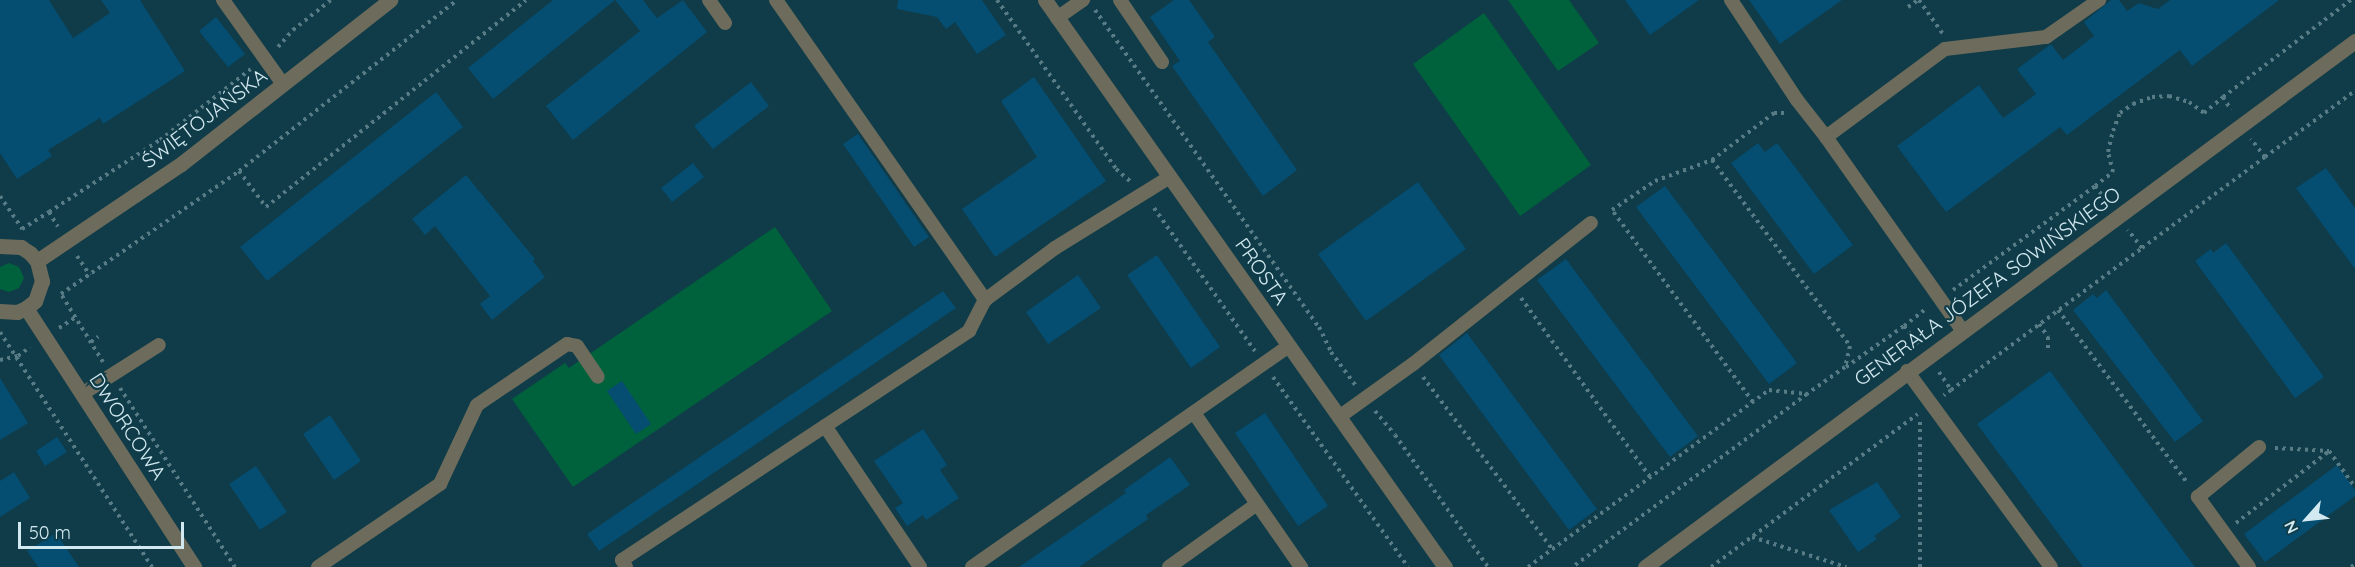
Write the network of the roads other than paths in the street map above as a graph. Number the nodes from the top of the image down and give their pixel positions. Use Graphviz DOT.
graph roads {
  1 [pos="223,0"];
  2 [pos="390,0"];
  3 [pos="709,0"];
  4 [pos="776,0"];
  5 [pos="1045,0"];
  6 [pos="1120,0"];
  7 [pos="1731,0"];
  8 [pos="2098,0"];
  9 [pos="1087,3"];
  10 [pos="1057,18"];
  11 [pos="725,24"];
  12 [pos="2355,41"];
  13 [pos="1162,62"];
  14 [pos="284,84"];
  15 [pos="1826,137"];
  16 [pos="1170,177"];
  17 [pos="1591,223"];
  18 [pos="0,246"];
  19 [pos="37,261"];
  20 [pos="985,300"];
  21 [pos="26,308"];
  22 [pos="0,311"];
  23 [pos="1962,330"];
  24 [pos="159,345"];
  25 [pos="1289,346"];
  26 [pos="1907,371"];
  27 [pos="598,377"];
  28 [pos="82,394"];
  29 [pos="1194,413"];
  30 [pos="1339,417"];
  31 [pos="825,426"];
  32 [pos="2259,447"];
  33 [pos="1257,504"];
  34 [pos="624,564"];
  35 [pos="194,567"];
  36 [pos="318,567"];
  37 [pos="920,567"];
  38 [pos="972,567"];
  39 [pos="1169,567"];
  40 [pos="1301,567"];
  41 [pos="1445,567"];
  42 [pos="1645,567"];
  43 [pos="2051,567"];
  44 [pos="2249,567"];
  1 -- 14 [label="lane"];
  2 -- 14 [label="street, ŚWIĘTOJAŃSKA"];
  3 -- 11 [label="lane"];
  4 -- 20 [label="lane"];
  5 -- 10 [label="street, PROSTA"];
  6 -- 13 [label="lane"];
  7 -- 15 [label="lane"];
  8 -- 15 [label="lane"];
  9 -- 10 [label="lane"];
  10 -- 16 [label="street, PROSTA"];
  12 -- 23 [label="street, GENERAŁA JÓZEFA SOWIŃSKIEGO"];
  14 -- 19 [label="street, ŚWIĘTOJAŃSKA"];
  15 -- 23 [label="lane"];
  16 -- 20 [label="lane"];
  16 -- 25 [label="street, PROSTA"];
  17 -- 30 [label="lane"];
  18 -- 19 [label="street"];
  19 -- 21 [label="street"];
  20 -- 31 [label="lane"];
  21 -- 22 [label="street"];
  21 -- 28 [label="street, DWORCOWA"];
  23 -- 26 [label="street, GENERAŁA JÓZEFA SOWIŃSKIEGO"];
  24 -- 28 [label="lane"];
  25 -- 29 [label="lane"];
  25 -- 30 [label="street, PROSTA"];
  26 -- 42 [label="street, GENERAŁA JÓZEFA SOWIŃSKIEGO"];
  26 -- 43 [label="lane"];
  27 -- 36 [label="lane"];
  28 -- 35 [label="street, DWORCOWA"];
  29 -- 33 [label="lane"];
  29 -- 38 [label="lane"];
  30 -- 41 [label="street, PROSTA"];
  31 -- 34 [label="lane"];
  31 -- 37 [label="lane"];
  32 -- 44 [label="lane"];
  33 -- 39 [label="lane"];
  33 -- 40 [label="lane"];
}
